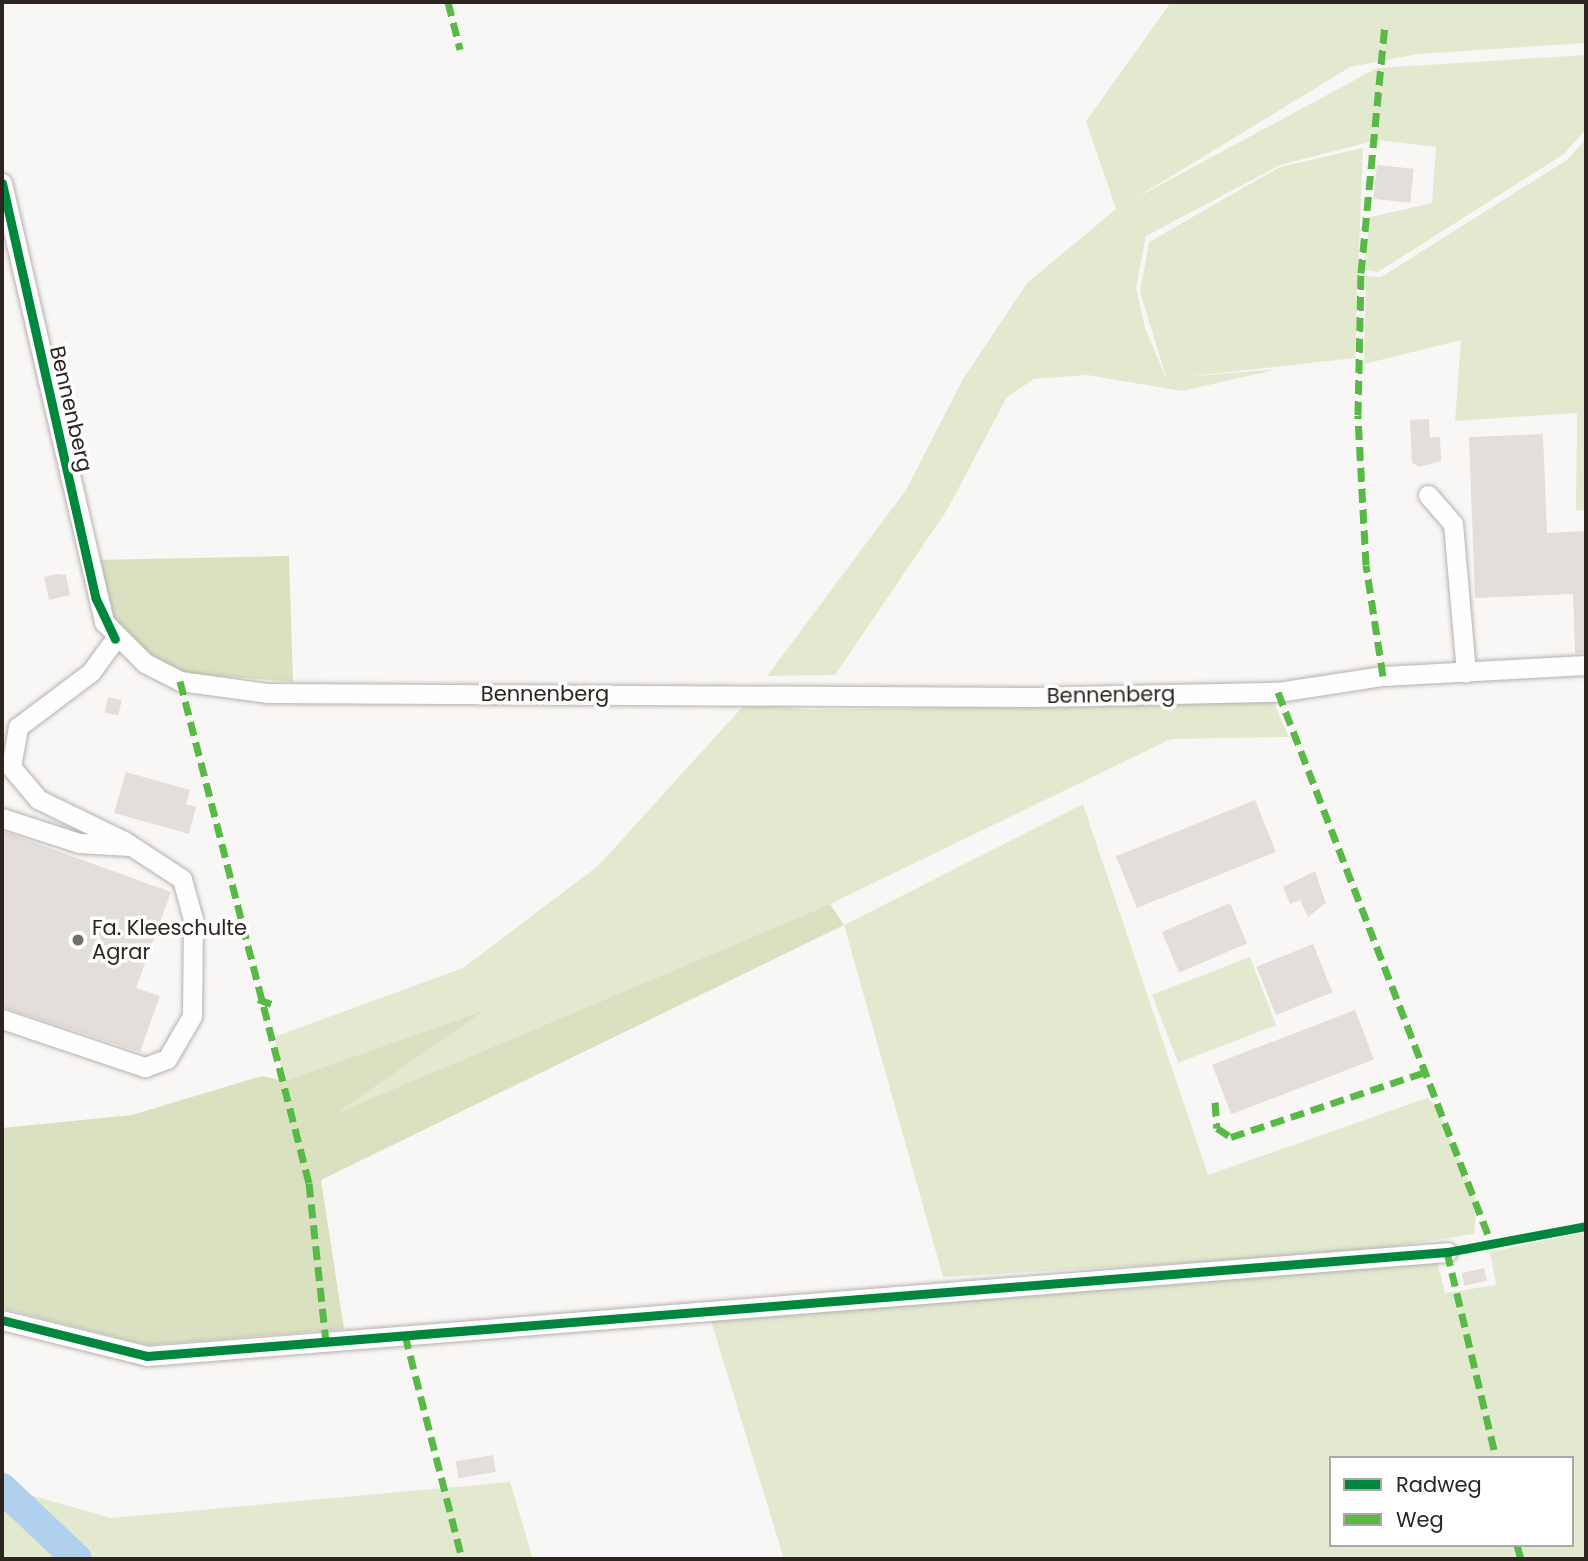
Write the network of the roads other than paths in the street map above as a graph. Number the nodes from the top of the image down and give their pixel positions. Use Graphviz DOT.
graph roads {
  1 [pos="2,183"];
  2 [pos="1428,495"];
  3 [pos="116,639"];
  4 [pos="1586,665"];
  5 [pos="1466,671"];
  6 [pos="2,818"];
  7 [pos="133,846"];
  8 [pos="2,1018"];
  9 [pos="1447,1252"];
  10 [pos="2,1320"];
  1 -- 3 [label="street, Bennenberg"];
  2 -- 5 [label="street"];
  3 -- 5 [label="street, Bennenberg"];
  3 -- 7 [label="street"];
  4 -- 5 [label="street, Bennenberg"];
  6 -- 7 [label="street"];
  7 -- 8 [label="street"];
  9 -- 10 [label="street"];
}
